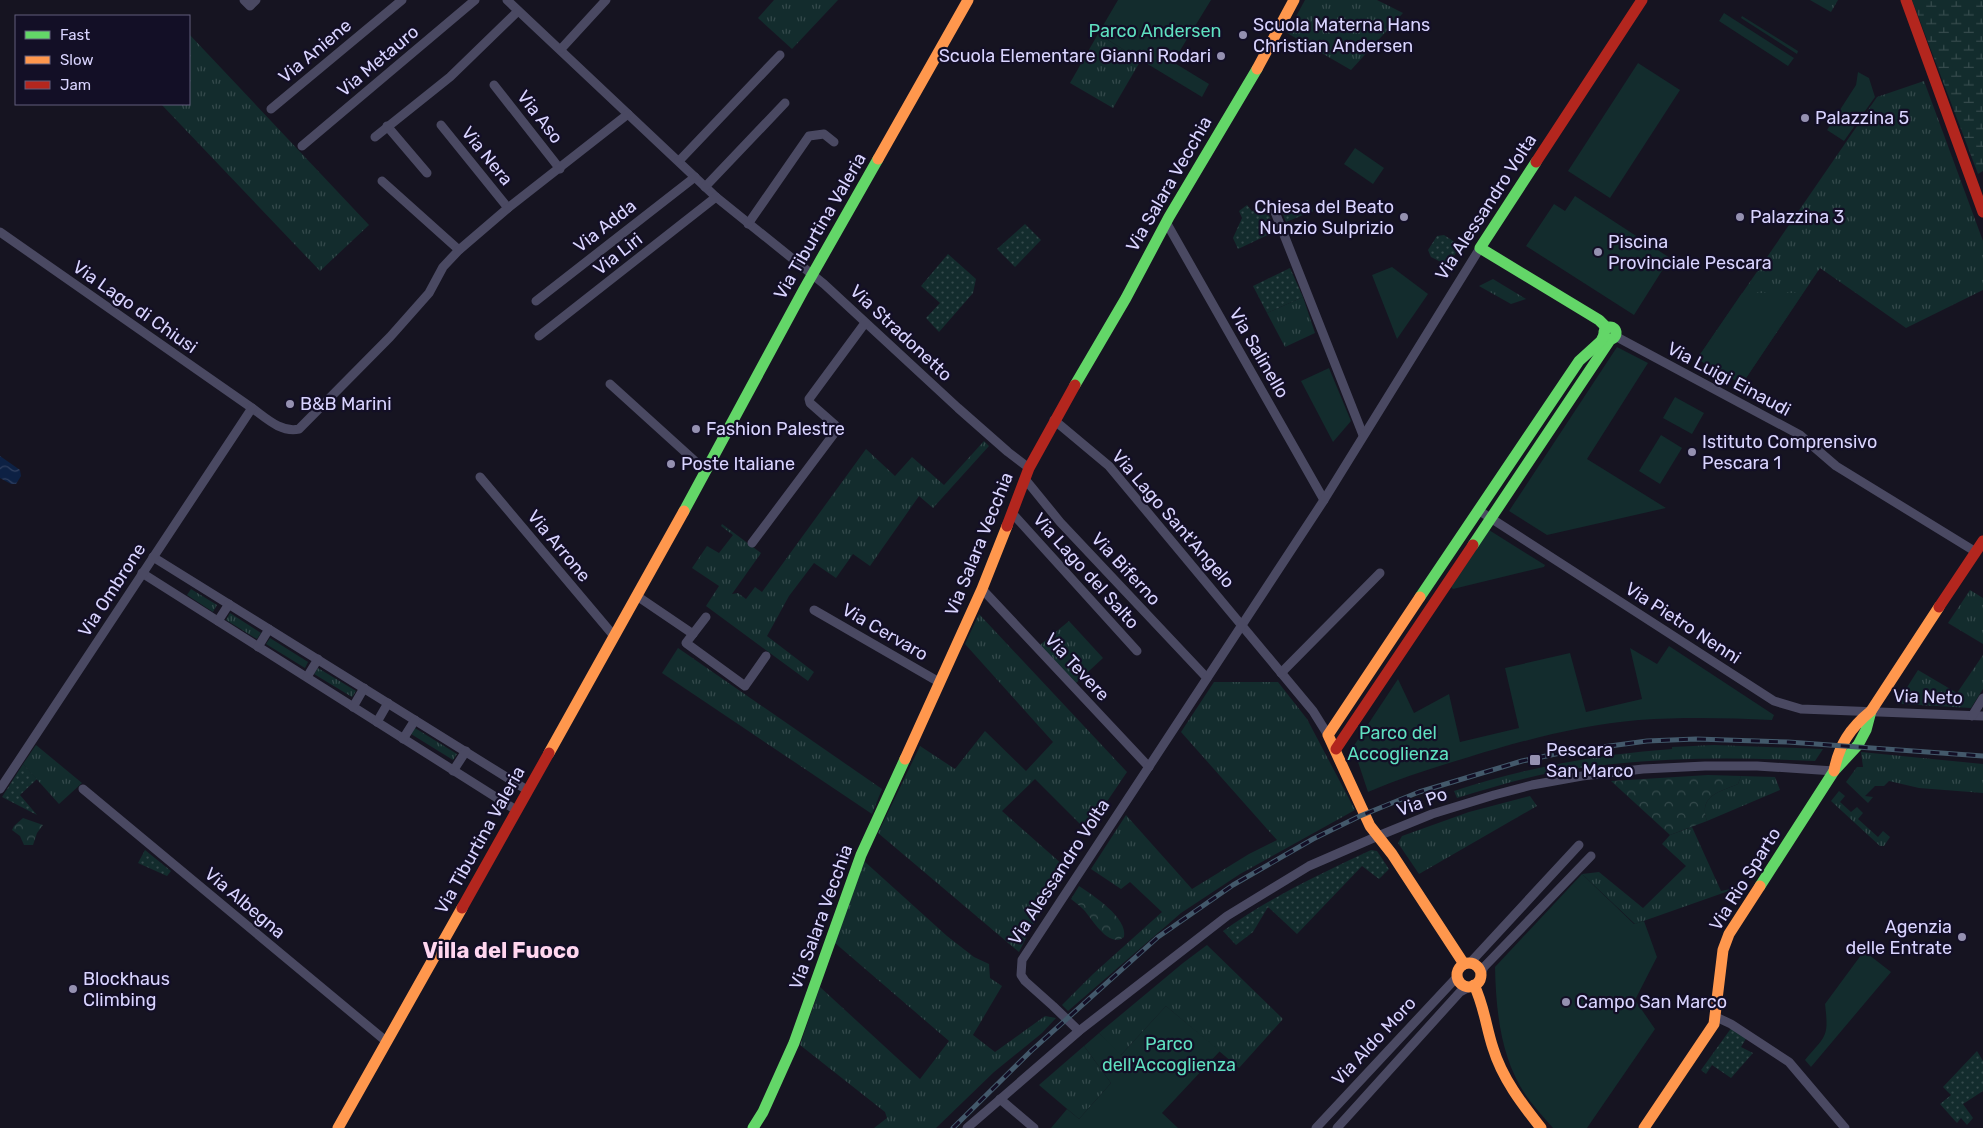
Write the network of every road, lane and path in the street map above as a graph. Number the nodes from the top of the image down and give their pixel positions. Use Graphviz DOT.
graph roads {
  1 [pos="244,0"];
  2 [pos="256,0"];
  3 [pos="402,0"];
  4 [pos="475,0"];
  5 [pos="507,0"];
  6 [pos="606,0"];
  7 [pos="968,0"];
  8 [pos="1294,0"];
  9 [pos="1642,0"];
  10 [pos="1906,0"];
  11 [pos="518,11"];
  12 [pos="561,49"];
  13 [pos="780,55"];
  14 [pos="494,86"];
  15 [pos="785,103"];
  16 [pos="271,109"];
  17 [pos="628,114"];
  18 [pos="441,125"];
  19 [pos="387,126"];
  20 [pos="375,136"];
  21 [pos="834,142"];
  22 [pos="302,146"];
  23 [pos="679,161"];
  24 [pos="560,169"];
  25 [pos="427,173"];
  26 [pos="695,177"];
  27 [pos="382,181"];
  28 [pos="706,187"];
  29 [pos="716,197"];
  30 [pos="508,208"];
  31 [pos="1275,212"];
  32 [pos="1983,212"];
  33 [pos="1166,222"];
  34 [pos="748,224"];
  35 [pos="0,232"];
  36 [pos="1480,248"];
  37 [pos="458,250"];
  38 [pos="811,276"];
  39 [pos="536,301"];
  40 [pos="866,323"];
  41 [pos="1609,335"];
  42 [pos="539,336"];
  43 [pos="610,384"];
  44 [pos="252,408"];
  45 [pos="1054,420"];
  46 [pos="1363,435"];
  47 [pos="706,471"];
  48 [pos="1027,474"];
  49 [pos="480,477"];
  50 [pos="1324,500"];
  51 [pos="1478,510"];
  52 [pos="1012,513"];
  53 [pos="1490,518"];
  54 [pos="1983,541"];
  55 [pos="752,543"];
  56 [pos="1976,552"];
  57 [pos="153,557"];
  58 [pos="142,573"];
  59 [pos="1380,573"];
  60 [pos="982,589"];
  61 [pos="637,596"];
  62 [pos="229,604"];
  63 [pos="814,610"];
  64 [pos="706,617"];
  65 [pos="218,621"];
  66 [pos="1241,624"];
  67 [pos="269,629"];
  68 [pos="693,634"];
  69 [pos="614,636"];
  70 [pos="258,647"];
  71 [pos="1137,651"];
  72 [pos="766,656"];
  73 [pos="318,659"];
  74 [pos="1281,673"];
  75 [pos="307,677"];
  76 [pos="1207,678"];
  77 [pos="939,682"];
  78 [pos="364,688"];
  79 [pos="1983,698"];
  80 [pos="388,703"];
  81 [pos="353,707"];
  82 [pos="1871,711"];
  83 [pos="1972,716"];
  84 [pos="1983,716"];
  85 [pos="415,720"];
  86 [pos="377,722"];
  87 [pos="1328,735"];
  88 [pos="403,739"];
  89 [pos="1336,749"];
  90 [pos="466,752"];
  91 [pos="1149,767"];
  92 [pos="454,771"];
  93 [pos="1834,771"];
  94 [pos="0,789"];
  95 [pos="83,789"];
  96 [pos="527,790"];
  97 [pos="516,810"];
  98 [pos="1378,836"];
  99 [pos="1579,845"];
  100 [pos="1591,856"];
  101 [pos="1467,964"];
  102 [pos="1457,977"];
  103 [pos="1474,983"];
  104 [pos="1716,1017"];
  105 [pos="1079,1031"];
  106 [pos="387,1042"];
  107 [pos="1000,1099"];
  108 [pos="338,1128"];
  109 [pos="753,1128"];
  110 [pos="967,1128"];
  111 [pos="1034,1128"];
  112 [pos="1316,1128"];
  113 [pos="1337,1128"];
  114 [pos="1540,1128"];
  115 [pos="1644,1128"];
  116 [pos="1845,1128"];
  1 -- 2 [label="street"];
  3 -- 16 [label="street, Via Aniene"];
  4 -- 22 [label="street, Via Metauro"];
  5 -- 11 [label="street, Via Stradonetto"];
  6 -- 12 [label="street"];
  7 -- 38 [label="street, Via Tiburtina Valeria"];
  8 -- 33 [label="street, Via Salara Vecchia"];
  9 -- 36 [label="street, Via Alessandro Volta"];
  10 -- 32 [label="street"];
  11 -- 12 [label="street, Via Stradonetto"];
  11 -- 19 [label="street"];
  12 -- 17 [label="street, Via Stradonetto"];
  13 -- 23 [label="street"];
  14 -- 24 [label="street, Via Aso"];
  15 -- 28 [label="street"];
  17 -- 23 [label="street, Via Stradonetto"];
  17 -- 24 [label="street, Via Lago di Chiusi"];
  18 -- 30 [label="street, Via Nera"];
  19 -- 20 [label="street"];
  19 -- 25 [label="street"];
  21 -- 34 [label="street"];
  23 -- 26 [label="street, Via Stradonetto"];
  24 -- 30 [label="street, Via Lago di Chiusi"];
  26 -- 28 [label="street, Via Stradonetto"];
  26 -- 39 [label="street, Via Adda"];
  27 -- 37 [label="street"];
  28 -- 29 [label="street, Via Stradonetto"];
  29 -- 34 [label="street, Via Stradonetto"];
  29 -- 42 [label="street, Via Liri"];
  30 -- 37 [label="street, Via Lago di Chiusi"];
  31 -- 46 [label="street"];
  33 -- 45 [label="street, Via Salara Vecchia"];
  33 -- 50 [label="street, Via Salinello"];
  34 -- 38 [label="street, Via Stradonetto"];
  35 -- 44 [label="street, Via Lago di Chiusi"];
  36 -- 41 [label="street"];
  36 -- 46 [label="street, Via Alessandro Volta"];
  37 -- 44 [label="street, Via Lago di Chiusi"];
  38 -- 40 [label="street, Via Stradonetto"];
  38 -- 47 [label="street, Via Tiburtina Valeria"];
  40 -- 48 [label="street, Via Stradonetto"];
  40 -- 55 [label="street"];
  41 -- 51 [label="street"];
  41 -- 53 [label="street"];
  41 -- 56 [label="street, Via Luigi Einaudi"];
  43 -- 47 [label="street"];
  44 -- 57 [label="street, Via Ombrone"];
  45 -- 48 [label="street, Via Salara Vecchia"];
  45 -- 66 [label="street, Via Lago Sant'Angelo"];
  46 -- 50 [label="street, Via Alessandro Volta"];
  47 -- 61 [label="street, Via Tiburtina Valeria"];
  48 -- 52 [label="street, Via Salara Vecchia"];
  48 -- 76 [label="street, Via Biferno"];
  49 -- 69 [label="street, Via Arrone"];
  50 -- 66 [label="street, Via Alessandro Volta"];
  51 -- 53 [label="street, Via Pietro Nenni"];
  51 -- 87 [label="street"];
  52 -- 60 [label="street, Via Salara Vecchia"];
  52 -- 71 [label="street, Via Lago del Salto"];
  53 -- 82 [label="street, Via Pietro Nenni"];
  53 -- 89 [label="street"];
  54 -- 56 [label="street, Via Rio Sparto"];
  56 -- 82 [label="street, Via Rio Sparto"];
  57 -- 58 [label="street, Via Ombrone"];
  57 -- 62 [label="street"];
  58 -- 65 [label="street"];
  58 -- 94 [label="street, Via Ombrone"];
  59 -- 74 [label="street"];
  60 -- 77 [label="street, Via Salara Vecchia"];
  60 -- 91 [label="street, Via Tevere"];
  61 -- 68 [label="street"];
  61 -- 69 [label="street, Via Tiburtina Valeria"];
  62 -- 65 [label="street"];
  62 -- 67 [label="street"];
  63 -- 77 [label="street, Via Cervaro"];
  64 -- 68 [label="street"];
  65 -- 70 [label="street"];
  66 -- 74 [label="street"];
  66 -- 76 [label="street, Via Alessandro Volta"];
  67 -- 70 [label="street"];
  67 -- 73 [label="street"];
  68 -- 72 [label="street"];
  69 -- 96 [label="street, Via Tiburtina Valeria"];
  70 -- 75 [label="street"];
  73 -- 75 [label="street"];
  73 -- 78 [label="street"];
  74 -- 87 [label="street"];
  75 -- 81 [label="street"];
  76 -- 91 [label="street, Via Alessandro Volta"];
  77 -- 109 [label="street, Via Salara Vecchia"];
  78 -- 80 [label="street"];
  78 -- 81 [label="street"];
  79 -- 83 [label="street"];
  80 -- 85 [label="street"];
  80 -- 86 [label="street"];
  81 -- 86 [label="street"];
  82 -- 83 [label="street, Via Neto"];
  82 -- 93 [label="street, Via Rio Sparto"];
  83 -- 84 [label="street, Via Neto"];
  85 -- 88 [label="street"];
  85 -- 90 [label="street"];
  86 -- 88 [label="street"];
  87 -- 89 [label="street"];
  88 -- 92 [label="street"];
  89 -- 98 [label="street"];
  90 -- 92 [label="street"];
  90 -- 96 [label="street"];
  91 -- 105 [label="street, Via Alessandro Volta"];
  92 -- 97 [label="street"];
  93 -- 98 [label="street, Via Po"];
  93 -- 104 [label="street, Via Rio Sparto"];
  95 -- 106 [label="street, Via Albegna"];
  96 -- 97 [label="street, Via Tiburtina Valeria"];
  97 -- 106 [label="street, Via Tiburtina Valeria"];
  98 -- 101 [label="street"];
  98 -- 105 [label="street, Via Po"];
  99 -- 101 [label="street"];
  100 -- 103 [label="street, Via Aldo Moro"];
  101 -- 102 [label="street"];
  101 -- 103 [label="street"];
  102 -- 103 [label="street"];
  102 -- 112 [label="street, Via Aldo Moro"];
  103 -- 113 [label="street, Via Aldo Moro"];
  103 -- 114 [label="street"];
  104 -- 115 [label="street"];
  104 -- 116 [label="street"];
  105 -- 107 [label="street"];
  106 -- 108 [label="street, Via Tiburtina Valeria"];
  107 -- 110 [label="street"];
  107 -- 111 [label="street"];
}
